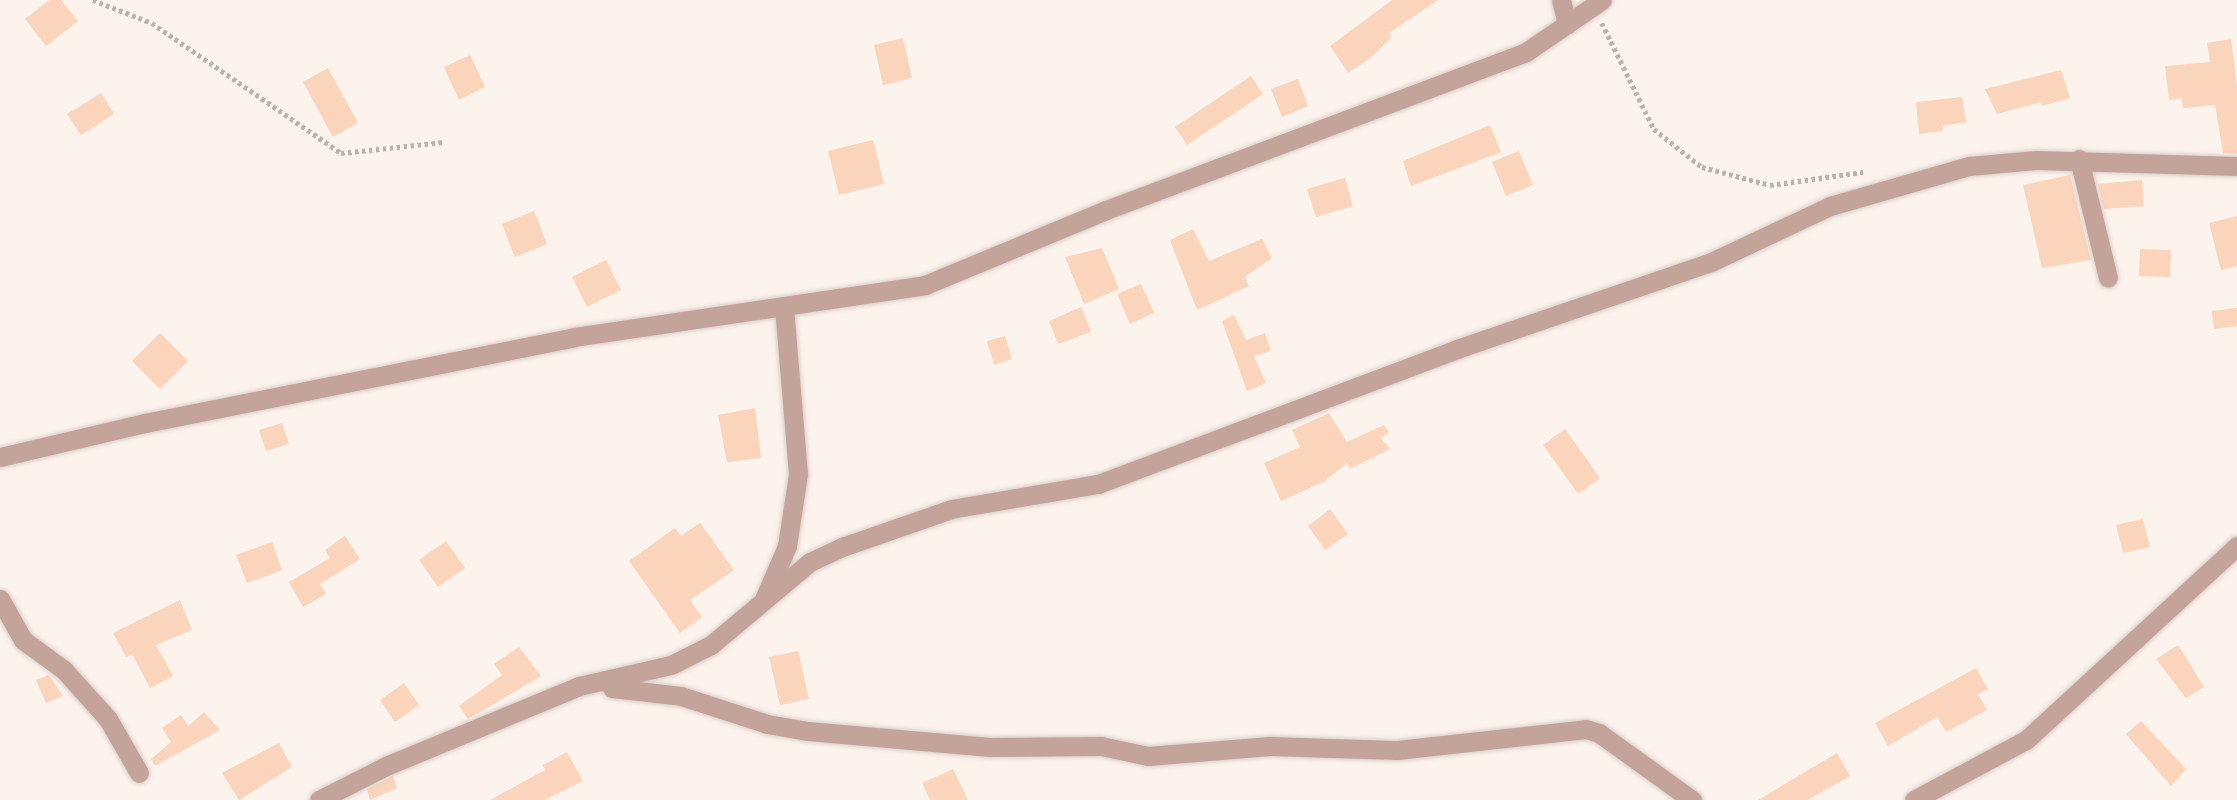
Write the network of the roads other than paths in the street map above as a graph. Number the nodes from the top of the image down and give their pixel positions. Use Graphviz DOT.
graph roads {
  1 [pos="1561,0"];
  2 [pos="1598,3"];
  3 [pos="1567,24"];
  4 [pos="2079,159"];
  5 [pos="2237,166"];
  6 [pos="2108,278"];
  7 [pos="784,309"];
  8 [pos="0,457"];
  9 [pos="2237,546"];
  10 [pos="0,599"];
  11 [pos="761,607"];
  12 [pos="579,686"];
  13 [pos="139,773"];
  14 [pos="319,800"];
  15 [pos="1692,800"];
  16 [pos="1914,800"];
  1 -- 3 [label="street"];
  2 -- 3 [label="street"];
  3 -- 7 [label="street"];
  4 -- 5 [label="street"];
  4 -- 6 [label="street"];
  4 -- 11 [label="street"];
  7 -- 8 [label="street"];
  7 -- 11 [label="street"];
  9 -- 16 [label="street"];
  10 -- 13 [label="street"];
  11 -- 12 [label="street"];
  12 -- 14 [label="street"];
  12 -- 15 [label="street"];
}
